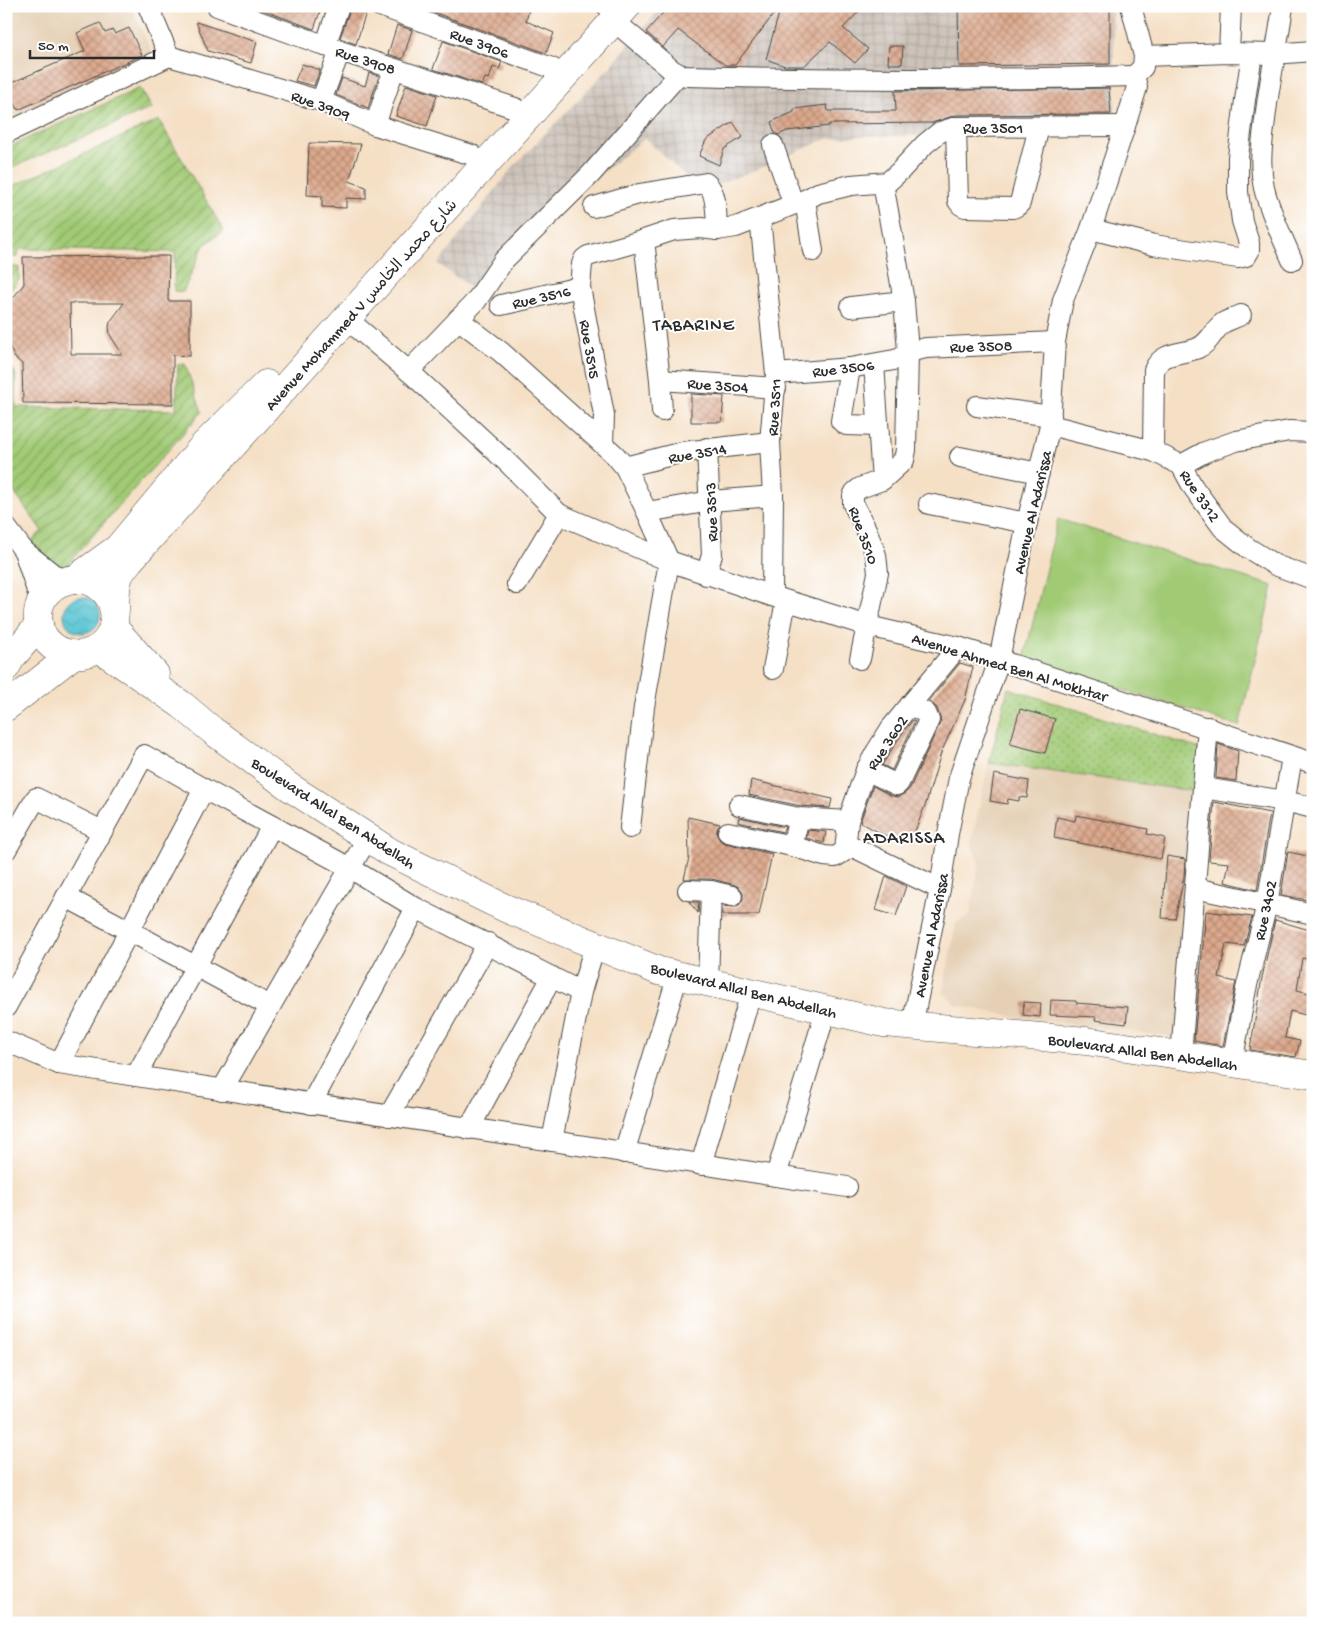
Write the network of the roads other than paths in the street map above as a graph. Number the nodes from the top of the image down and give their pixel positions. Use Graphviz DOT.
graph roads {
  1 [pos="148,6"];
  2 [pos="217,6"];
  3 [pos="340,6"];
  4 [pos="380,6"];
  5 [pos="1131,6"];
  6 [pos="1231,6"];
  7 [pos="1283,6"];
  8 [pos="613,9"];
  9 [pos="333,49"];
  10 [pos="1313,51"];
  11 [pos="1229,53"];
  12 [pos="1252,54"];
  13 [pos="1274,54"];
  14 [pos="169,56"];
  15 [pos="1144,56"];
  16 [pos="552,68"];
  17 [pos="394,69"];
  18 [pos="679,74"];
  19 [pos="1134,76"];
  20 [pos="320,101"];
  21 [pos="515,108"];
  22 [pos="375,125"];
  23 [pos="1125,126"];
  24 [pos="956,127"];
  25 [pos="1039,127"];
  26 [pos="6,133"];
  27 [pos="772,145"];
  28 [pos="472,156"];
  29 [pos="883,183"];
  30 [pos="799,201"];
  31 [pos="594,207"];
  32 [pos="760,218"];
  33 [pos="1091,228"];
  34 [pos="717,230"];
  35 [pos="644,240"];
  36 [pos="813,251"];
  37 [pos="1292,260"];
  38 [pos="580,287"];
  39 [pos="904,301"];
  40 [pos="501,305"];
  41 [pos="851,307"];
  42 [pos="1241,315"];
  43 [pos="347,319"];
  44 [pos="458,319"];
  45 [pos="1055,342"];
  46 [pos="908,352"];
  47 [pos="874,364"];
  48 [pos="850,368"];
  49 [pos="409,371"];
  50 [pos="660,380"];
  51 [pos="776,381"];
  52 [pos="977,406"];
  53 [pos="662,411"];
  54 [pos="1050,421"];
  55 [pos="878,426"];
  56 [pos="1313,432"];
  57 [pos="770,442"];
  58 [pos="603,444"];
  59 [pos="707,448"];
  60 [pos="1153,451"];
  61 [pos="960,457"];
  62 [pos="1181,465"];
  63 [pos="625,467"];
  64 [pos="1039,473"];
  65 [pos="882,480"];
  66 [pos="773,496"];
  67 [pos="711,501"];
  68 [pos="929,504"];
  69 [pos="647,512"];
  70 [pos="559,514"];
  71 [pos="1027,522"];
  72 [pos="6,527"];
  73 [pos="24,551"];
  74 [pos="669,561"];
  75 [pos="706,575"];
  76 [pos="1313,579"];
  77 [pos="68,580"];
  78 [pos="517,584"];
  79 [pos="779,599"];
  80 [pos="40,614"];
  81 [pos="114,619"];
  82 [pos="868,626"];
  83 [pos="958,647"];
  84 [pos="84,653"];
  85 [pos="860,659"];
  86 [pos="999,660"];
  87 [pos="6,667"];
  88 [pos="773,669"];
  89 [pos="182,705"];
  90 [pos="910,705"];
  91 [pos="6,707"];
  92 [pos="1208,727"];
  93 [pos="1292,757"];
  94 [pos="1313,763"];
  95 [pos="866,770"];
  96 [pos="1203,788"];
  97 [pos="204,789"];
  98 [pos="1285,800"];
  99 [pos="740,805"];
  100 [pos="1313,808"];
  101 [pos="799,818"];
  102 [pos="848,820"];
  103 [pos="272,826"];
  104 [pos="630,828"];
  105 [pos="102,831"];
  106 [pos="728,832"];
  107 [pos="368,837"];
  108 [pos="792,846"];
  109 [pos="846,848"];
  110 [pos="6,850"];
  111 [pos="350,868"];
  112 [pos="940,888"];
  113 [pos="1195,888"];
  114 [pos="688,890"];
  115 [pos="711,891"];
  116 [pos="732,896"];
  117 [pos="66,897"];
  118 [pos="1266,904"];
  119 [pos="416,908"];
  120 [pos="1313,914"];
  121 [pos="129,931"];
  122 [pos="488,944"];
  123 [pos="595,945"];
  124 [pos="195,967"];
  125 [pos="678,975"];
  126 [pos="552,977"];
  127 [pos="708,983"];
  128 [pos="582,992"];
  129 [pos="751,993"];
  130 [pos="270,1006"];
  131 [pos="6,1007"];
  132 [pos="826,1010"];
  133 [pos="912,1026"];
  134 [pos="6,1041"];
  135 [pos="1181,1055"];
  136 [pos="1232,1063"];
  137 [pos="59,1064"];
  138 [pos="1312,1071"];
  139 [pos="136,1076"];
  140 [pos="222,1090"];
  141 [pos="311,1104"];
  142 [pos="389,1116"];
  143 [pos="469,1129"];
  144 [pos="552,1141"];
  145 [pos="624,1153"];
  146 [pos="701,1165"];
  147 [pos="776,1176"];
  148 [pos="847,1188"];
  1 -- 14 [label="street"];
  2 -- 9 [label="street, Rue 3908"];
  3 -- 9 [label="street"];
  4 -- 16 [label="street, Rue 3906"];
  5 -- 15 [label="street"];
  6 -- 11 [label="street"];
  7 -- 13 [label="street"];
  8 -- 16 [label="main road, Avenue Mohammed V شارع محمد الخامس"];
  8 -- 18 [label="street"];
  8 -- 43 [label="main road, Avenue Mohammed V شارع محمد الخامس"];
  9 -- 17 [label="street, Rue 3908"];
  9 -- 20 [label="street"];
  10 -- 13 [label="street"];
  11 -- 12 [label="street"];
  11 -- 15 [label="street"];
  12 -- 13 [label="street"];
  12 -- 33 [label="street"];
  13 -- 37 [label="street"];
  14 -- 20 [label="street, Rue 3909"];
  14 -- 26 [label="street"];
  15 -- 19 [label="street, Avenue Al Adarissa"];
  16 -- 21 [label="main road, Avenue Mohammed V شارع محمد الخامس"];
  17 -- 21 [label="street, Rue 3908"];
  17 -- 22 [label="street"];
  18 -- 19 [label="street"];
  18 -- 44 [label="street"];
  19 -- 23 [label="street, Avenue Al Adarissa"];
  20 -- 22 [label="street, Rue 3909"];
  21 -- 28 [label="main road, Avenue Mohammed V شارع محمد الخامس"];
  22 -- 28 [label="street, Rue 3909"];
  23 -- 25 [label="street, Rue 3501"];
  23 -- 33 [label="street, Avenue Al Adarissa"];
  24 -- 25 [label="street, Rue 3501"];
  24 -- 25 [label="street"];
  24 -- 29 [label="street, Rue 3501"];
  27 -- 30 [label="street"];
  28 -- 77 [label="main road, Avenue Mohammed V شارع محمد الخامس"];
  29 -- 30 [label="street"];
  29 -- 39 [label="street, Rue 3510"];
  30 -- 32 [label="street"];
  30 -- 36 [label="street"];
  31 -- 34 [label="street"];
  32 -- 34 [label="street"];
  32 -- 51 [label="street, Rue 3511"];
  33 -- 45 [label="street, Avenue Al Adarissa"];
  34 -- 35 [label="street"];
  35 -- 38 [label="street, Rue 3515"];
  35 -- 50 [label="street"];
  38 -- 40 [label="street, Rue 3516"];
  38 -- 58 [label="street, Rue 3515"];
  39 -- 41 [label="street"];
  39 -- 46 [label="street, Rue 3510"];
  42 -- 60 [label="street"];
  43 -- 49 [label="street"];
  43 -- 81 [label="main road, Avenue Mohammed V شارع محمد الخامس"];
  44 -- 49 [label="street"];
  44 -- 58 [label="street"];
  45 -- 46 [label="street, Rue 3508"];
  45 -- 54 [label="street, Avenue Al Adarissa"];
  46 -- 47 [label="street, Rue 3506"];
  46 -- 65 [label="street, Rue 3510"];
  47 -- 48 [label="street, Rue 3506"];
  47 -- 55 [label="street"];
  48 -- 51 [label="street, Rue 3506"];
  48 -- 55 [label="street"];
  49 -- 70 [label="street"];
  50 -- 51 [label="street, Rue 3504"];
  50 -- 53 [label="street"];
  51 -- 57 [label="street, Rue 3511"];
  52 -- 54 [label="street, Rue 3312"];
  54 -- 60 [label="street, Rue 3312"];
  54 -- 64 [label="street, Avenue Al Adarissa"];
  55 -- 65 [label="street"];
  56 -- 62 [label="street"];
  57 -- 59 [label="street, Rue 3514"];
  57 -- 66 [label="street, Rue 3511"];
  58 -- 63 [label="street"];
  59 -- 63 [label="street, Rue 3514"];
  59 -- 67 [label="street, Rue 3513"];
  60 -- 62 [label="street, Rue 3312"];
  61 -- 64 [label="street"];
  62 -- 76 [label="street, Rue 3312"];
  63 -- 69 [label="street"];
  64 -- 71 [label="street, Avenue Al Adarissa"];
  65 -- 82 [label="street, Rue 3510"];
  66 -- 67 [label="street"];
  66 -- 79 [label="street, Rue 3511"];
  67 -- 69 [label="street"];
  67 -- 75 [label="street, Rue 3513"];
  68 -- 71 [label="street"];
  69 -- 74 [label="street"];
  70 -- 74 [label="street, Avenue Ahmed Ben Al Mokhtar"];
  70 -- 78 [label="street"];
  71 -- 86 [label="street, Avenue Al Adarissa"];
  72 -- 73 [label="street"];
  73 -- 77 [label="street"];
  73 -- 80 [label="street"];
  74 -- 75 [label="street, Avenue Ahmed Ben Al Mokhtar"];
  74 -- 104 [label="street"];
  75 -- 79 [label="street, Avenue Ahmed Ben Al Mokhtar"];
  77 -- 80 [label="main road"];
  77 -- 81 [label="main road"];
  79 -- 82 [label="street, Avenue Ahmed Ben Al Mokhtar"];
  79 -- 88 [label="street, Rue 3511"];
  80 -- 84 [label="main road"];
  80 -- 87 [label="main road"];
  81 -- 84 [label="main road"];
  81 -- 89 [label="main road, Boulevard Allal Ben Abdellah"];
  82 -- 83 [label="street, Avenue Ahmed Ben Al Mokhtar"];
  82 -- 85 [label="street"];
  83 -- 86 [label="street, Avenue Ahmed Ben Al Mokhtar"];
  83 -- 90 [label="street, Rue 3602"];
  84 -- 89 [label="main road, Boulevard Allal Ben Abdellah"];
  84 -- 91 [label="main road"];
  86 -- 92 [label="street, Avenue Ahmed Ben Al Mokhtar"];
  86 -- 112 [label="street, Avenue Al Adarissa"];
  89 -- 107 [label="main road, Boulevard Allal Ben Abdellah"];
  90 -- 95 [label="street, Rue 3602"];
  90 -- 95 [label="street"];
  92 -- 93 [label="street, Avenue Ahmed Ben Al Mokhtar"];
  92 -- 96 [label="street"];
  93 -- 94 [label="street, Avenue Ahmed Ben Al Mokhtar"];
  93 -- 98 [label="street, Rue 3402"];
  95 -- 102 [label="street, Rue 3602"];
  96 -- 98 [label="street"];
  96 -- 113 [label="street"];
  97 -- 103 [label="street"];
  97 -- 105 [label="street"];
  97 -- 121 [label="street"];
  98 -- 100 [label="street"];
  98 -- 118 [label="street, Rue 3402"];
  99 -- 101 [label="street"];
  101 -- 102 [label="street"];
  101 -- 108 [label="street"];
  102 -- 109 [label="street, Rue 3602"];
  103 -- 111 [label="street"];
  103 -- 124 [label="street"];
  105 -- 110 [label="street"];
  105 -- 117 [label="street"];
  106 -- 108 [label="street"];
  107 -- 111 [label="street"];
  107 -- 123 [label="main road, Boulevard Allal Ben Abdellah"];
  108 -- 109 [label="street"];
  109 -- 112 [label="street"];
  111 -- 119 [label="street"];
  111 -- 130 [label="street"];
  112 -- 133 [label="street, Avenue Al Adarissa"];
  113 -- 118 [label="street"];
  113 -- 135 [label="street"];
  114 -- 115 [label="street"];
  115 -- 116 [label="street"];
  115 -- 127 [label="street"];
  117 -- 121 [label="street"];
  117 -- 131 [label="street"];
  118 -- 120 [label="street"];
  118 -- 136 [label="street, Rue 3402"];
  119 -- 122 [label="street"];
  119 -- 141 [label="street"];
  121 -- 124 [label="street"];
  121 -- 137 [label="street"];
  122 -- 126 [label="street"];
  122 -- 142 [label="street"];
  123 -- 125 [label="main road, Boulevard Allal Ben Abdellah"];
  123 -- 128 [label="street"];
  124 -- 130 [label="street"];
  124 -- 139 [label="street"];
  125 -- 127 [label="main road, Boulevard Allal Ben Abdellah"];
  125 -- 145 [label="street"];
  126 -- 128 [label="street"];
  126 -- 143 [label="street"];
  127 -- 129 [label="main road, Boulevard Allal Ben Abdellah"];
  128 -- 144 [label="street"];
  129 -- 132 [label="main road, Boulevard Allal Ben Abdellah"];
  129 -- 146 [label="street"];
  130 -- 140 [label="street"];
  132 -- 133 [label="main road, Boulevard Allal Ben Abdellah"];
  132 -- 147 [label="street"];
  133 -- 135 [label="main road, Boulevard Allal Ben Abdellah"];
  134 -- 137 [label="street"];
  135 -- 136 [label="main road, Boulevard Allal Ben Abdellah"];
  136 -- 138 [label="main road, Boulevard Allal Ben Abdellah"];
  137 -- 139 [label="street"];
  139 -- 140 [label="street"];
  140 -- 141 [label="street"];
  141 -- 142 [label="street"];
  142 -- 143 [label="street"];
  143 -- 144 [label="street"];
  144 -- 145 [label="street"];
  145 -- 146 [label="street"];
  146 -- 147 [label="street"];
  147 -- 148 [label="street"];
}
